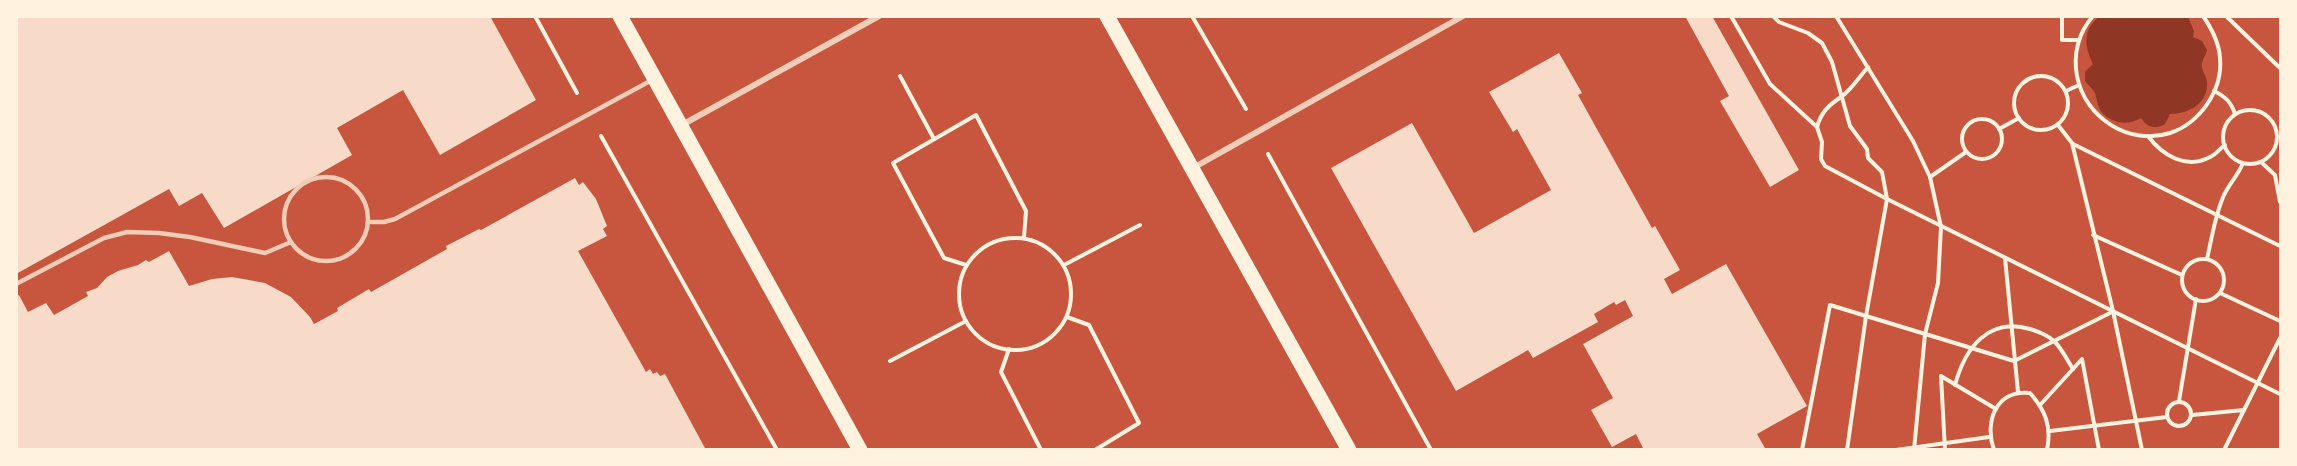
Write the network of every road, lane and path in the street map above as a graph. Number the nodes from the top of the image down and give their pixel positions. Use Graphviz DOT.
graph roads {
  1 [pos="535,16"];
  2 [pos="620,16"];
  3 [pos="879,16"];
  4 [pos="1107,16"];
  5 [pos="1192,16"];
  6 [pos="1463,16"];
  7 [pos="1731,16"];
  8 [pos="1773,16"];
  9 [pos="1836,16"];
  10 [pos="2062,16"];
  11 [pos="2092,16"];
  12 [pos="2203,16"];
  13 [pos="2226,16"];
  14 [pos="2078,40"];
  15 [pos="1868,67"];
  16 [pos="2280,68"];
  17 [pos="900,76"];
  18 [pos="654,78"];
  19 [pos="2079,86"];
  20 [pos="2066,91"];
  21 [pos="2214,91"];
  22 [pos="1841,97"];
  23 [pos="589,114"];
  24 [pos="2235,114"];
  25 [pos="2019,118"];
  26 [pos="2058,125"];
  27 [pos="680,126"];
  28 [pos="1816,127"];
  29 [pos="1999,129"];
  30 [pos="1256,133"];
  31 [pos="2148,136"];
  32 [pos="934,139"];
  33 [pos="2277,141"];
  34 [pos="2072,143"];
  35 [pos="2225,145"];
  36 [pos="2280,147"];
  37 [pos="1967,152"];
  38 [pos="2243,162"];
  39 [pos="2261,162"];
  40 [pos="1193,169"];
  41 [pos="1930,177"];
  42 [pos="1887,200"];
  43 [pos="2280,202"];
  44 [pos="2217,215"];
  45 [pos="368,222"];
  46 [pos="1140,225"];
  47 [pos="1941,226"];
  48 [pos="2093,235"];
  49 [pos="1024,238"];
  50 [pos="291,242"];
  51 [pos="2280,246"];
  52 [pos="2005,258"];
  53 [pos="2207,259"];
  54 [pos="966,265"];
  55 [pos="1064,265"];
  56 [pos="2182,275"];
  57 [pos="16,284"];
  58 [pos="2220,293"];
  59 [pos="2196,299"];
  60 [pos="2113,311"];
  61 [pos="1866,316"];
  62 [pos="1067,317"];
  63 [pos="966,321"];
  64 [pos="2280,321"];
  65 [pos="2010,325"];
  66 [pos="1926,334"];
  67 [pos="2280,338"];
  68 [pos="2055,341"];
  69 [pos="1971,348"];
  70 [pos="2188,348"];
  71 [pos="1009,349"];
  72 [pos="890,361"];
  73 [pos="2014,361"];
  74 [pos="2073,369"];
  75 [pos="2258,383"];
  76 [pos="1954,385"];
  77 [pos="2018,392"];
  78 [pos="2280,394"];
  79 [pos="2179,401"];
  80 [pos="2040,405"];
  81 [pos="1996,409"];
  82 [pos="2244,410"];
  83 [pos="2192,415"];
  84 [pos="2167,417"];
  85 [pos="2136,421"];
  86 [pos="2094,426"];
  87 [pos="2050,431"];
  88 [pos="1989,437"];
  89 [pos="1945,443"];
  90 [pos="1914,448"];
  91 [pos="1094,449"];
  92 [pos="777,450"];
  93 [pos="860,450"];
  94 [pos="1041,450"];
  95 [pos="1349,450"];
  96 [pos="1431,450"];
  97 [pos="1802,450"];
  98 [pos="1847,450"];
  99 [pos="1896,450"];
  100 [pos="1945,450"];
  101 [pos="1994,450"];
  102 [pos="2047,450"];
  103 [pos="2099,450"];
  104 [pos="2142,450"];
  105 [pos="2224,450"];
  1 -- 23 [label="path"];
  2 -- 18 [label="main road"];
  3 -- 27 [label="street"];
  4 -- 40 [label="main road"];
  5 -- 30 [label="path"];
  6 -- 30 [label="street"];
  7 -- 28 [label="path"];
  8 -- 22 [label="path"];
  9 -- 15 [label="path"];
  10 -- 14 [label="path"];
  11 -- 14 [label="path"];
  12 -- 21 [label="path"];
  13 -- 16 [label="path"];
  14 -- 19 [label="path"];
  15 -- 22 [label="path"];
  15 -- 41 [label="path"];
  17 -- 32 [label="path"];
  18 -- 23 [label="lane"];
  18 -- 27 [label="main road"];
  19 -- 20 [label="path"];
  19 -- 31 [label="path"];
  20 -- 25 [label="path"];
  20 -- 26 [label="path"];
  21 -- 24 [label="path"];
  21 -- 31 [label="path"];
  22 -- 28 [label="path"];
  22 -- 42 [label="path"];
  23 -- 45 [label="lane"];
  23 -- 92 [label="path"];
  24 -- 33 [label="path"];
  24 -- 35 [label="path"];
  25 -- 26 [label="path"];
  25 -- 29 [label="path"];
  26 -- 34 [label="path"];
  27 -- 93 [label="main road"];
  28 -- 42 [label="path"];
  29 -- 37 [label="path"];
  29 -- 37 [label="path"];
  30 -- 40 [label="street"];
  30 -- 96 [label="path"];
  31 -- 35 [label="path"];
  32 -- 49 [label="path"];
  32 -- 54 [label="path"];
  33 -- 36 [label="path"];
  33 -- 39 [label="path"];
  34 -- 44 [label="path"];
  34 -- 48 [label="path"];
  35 -- 38 [label="path"];
  37 -- 41 [label="path"];
  38 -- 39 [label="path"];
  38 -- 44 [label="path"];
  39 -- 43 [label="path"];
  40 -- 95 [label="main road"];
  41 -- 47 [label="path"];
  42 -- 47 [label="path"];
  42 -- 61 [label="path"];
  44 -- 51 [label="path"];
  44 -- 53 [label="path"];
  45 -- 50 [label="lane"];
  45 -- 50 [label="lane"];
  46 -- 55 [label="path"];
  47 -- 52 [label="path"];
  47 -- 66 [label="path"];
  48 -- 56 [label="path"];
  48 -- 60 [label="path"];
  49 -- 54 [label="path"];
  49 -- 55 [label="path"];
  50 -- 57 [label="lane"];
  52 -- 60 [label="path"];
  52 -- 65 [label="path"];
  53 -- 56 [label="path"];
  53 -- 58 [label="path"];
  54 -- 63 [label="path"];
  55 -- 62 [label="path"];
  56 -- 59 [label="path"];
  58 -- 59 [label="path"];
  58 -- 64 [label="path"];
  59 -- 70 [label="path"];
  60 -- 68 [label="path"];
  60 -- 70 [label="path"];
  60 -- 85 [label="path"];
  61 -- 66 [label="path"];
  61 -- 97 [label="path"];
  61 -- 98 [label="path"];
  62 -- 71 [label="path"];
  62 -- 91 [label="path"];
  63 -- 71 [label="path"];
  63 -- 72 [label="path"];
  65 -- 68 [label="path"];
  65 -- 69 [label="path"];
  65 -- 73 [label="path"];
  66 -- 69 [label="path"];
  66 -- 90 [label="path"];
  67 -- 75 [label="path"];
  68 -- 73 [label="path"];
  68 -- 74 [label="path"];
  69 -- 73 [label="path"];
  69 -- 76 [label="path"];
  70 -- 75 [label="path"];
  70 -- 79 [label="path"];
  71 -- 94 [label="path"];
  73 -- 77 [label="path"];
  74 -- 80 [label="path"];
  74 -- 86 [label="path"];
  75 -- 78 [label="path"];
  75 -- 82 [label="path"];
  76 -- 81 [label="path"];
  76 -- 89 [label="path"];
  77 -- 80 [label="path"];
  77 -- 81 [label="path"];
  79 -- 83 [label="path"];
  79 -- 84 [label="path"];
  80 -- 87 [label="path"];
  81 -- 88 [label="path"];
  82 -- 83 [label="path"];
  82 -- 105 [label="path"];
  83 -- 84 [label="path"];
  84 -- 85 [label="path"];
  85 -- 86 [label="path"];
  85 -- 104 [label="path"];
  86 -- 87 [label="path"];
  86 -- 103 [label="path"];
  87 -- 102 [label="path"];
  88 -- 89 [label="path"];
  88 -- 101 [label="path"];
  89 -- 90 [label="path"];
  89 -- 100 [label="path"];
  90 -- 99 [label="path"];
}
